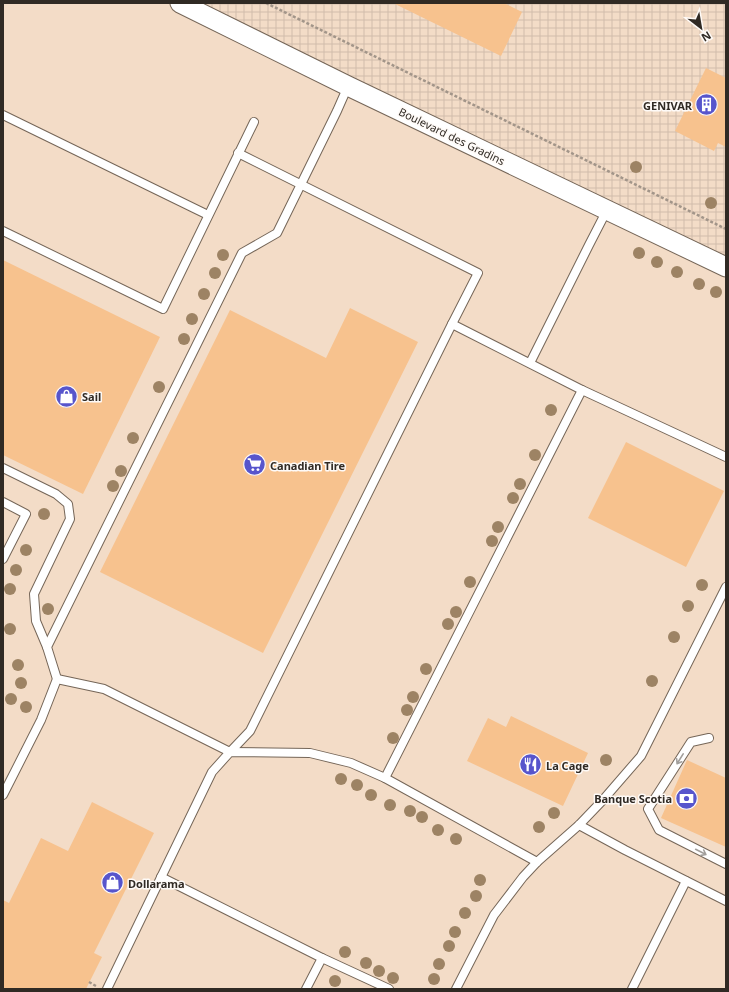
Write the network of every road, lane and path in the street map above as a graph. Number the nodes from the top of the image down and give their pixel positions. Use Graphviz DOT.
graph roads {
  1 [pos="180,3"];
  2 [pos="266,3"];
  3 [pos="348,86"];
  4 [pos="3,115"];
  5 [pos="254,122"];
  6 [pos="238,153"];
  7 [pos="301,184"];
  8 [pos="607,210"];
  9 [pos="208,215"];
  10 [pos="726,229"];
  11 [pos="3,231"];
  12 [pos="726,267"];
  13 [pos="452,324"];
  14 [pos="530,363"];
  15 [pos="582,390"];
  16 [pos="726,457"];
  17 [pos="3,468"];
  18 [pos="3,502"];
  19 [pos="3,559"];
  20 [pos="726,586"];
  21 [pos="47,647"];
  22 [pos="57,679"];
  23 [pos="709,738"];
  24 [pos="230,752"];
  25 [pos="385,778"];
  26 [pos="3,795"];
  27 [pos="579,825"];
  28 [pos="537,862"];
  29 [pos="726,864"];
  30 [pos="161,877"];
  31 [pos="686,881"];
  32 [pos="726,901"];
  33 [pos="322,958"];
  34 [pos="107,989"];
  35 [pos="306,989"];
  36 [pos="389,989"];
  37 [pos="456,989"];
  38 [pos="632,989"];
  1 -- 3 [label="street, Boulevard des Gradins"];
  2 -- 10 [label="path"];
  3 -- 7 [label="lane"];
  3 -- 8 [label="street, Boulevard des Gradins"];
  4 -- 9 [label="lane"];
  5 -- 6 [label="lane"];
  6 -- 7 [label="lane"];
  6 -- 9 [label="lane"];
  7 -- 13 [label="lane"];
  7 -- 21 [label="lane"];
  8 -- 12 [label="street, Boulevard des Gradins"];
  8 -- 14 [label="lane"];
  9 -- 11 [label="lane"];
  13 -- 14 [label="lane"];
  13 -- 24 [label="lane"];
  14 -- 15 [label="lane"];
  15 -- 16 [label="lane"];
  15 -- 25 [label="lane"];
  17 -- 21 [label="lane"];
  18 -- 19 [label="lane"];
  20 -- 27 [label="lane"];
  21 -- 22 [label="lane"];
  22 -- 24 [label="lane"];
  22 -- 26 [label="lane"];
  23 -- 29 [label="lane, one-way"];
  24 -- 25 [label="lane"];
  24 -- 30 [label="lane"];
  25 -- 28 [label="lane"];
  27 -- 28 [label="lane"];
  27 -- 31 [label="lane"];
  28 -- 37 [label="lane"];
  30 -- 33 [label="lane"];
  30 -- 34 [label="lane"];
  31 -- 32 [label="lane"];
  31 -- 38 [label="lane"];
  33 -- 35 [label="lane"];
  33 -- 36 [label="lane"];
}
